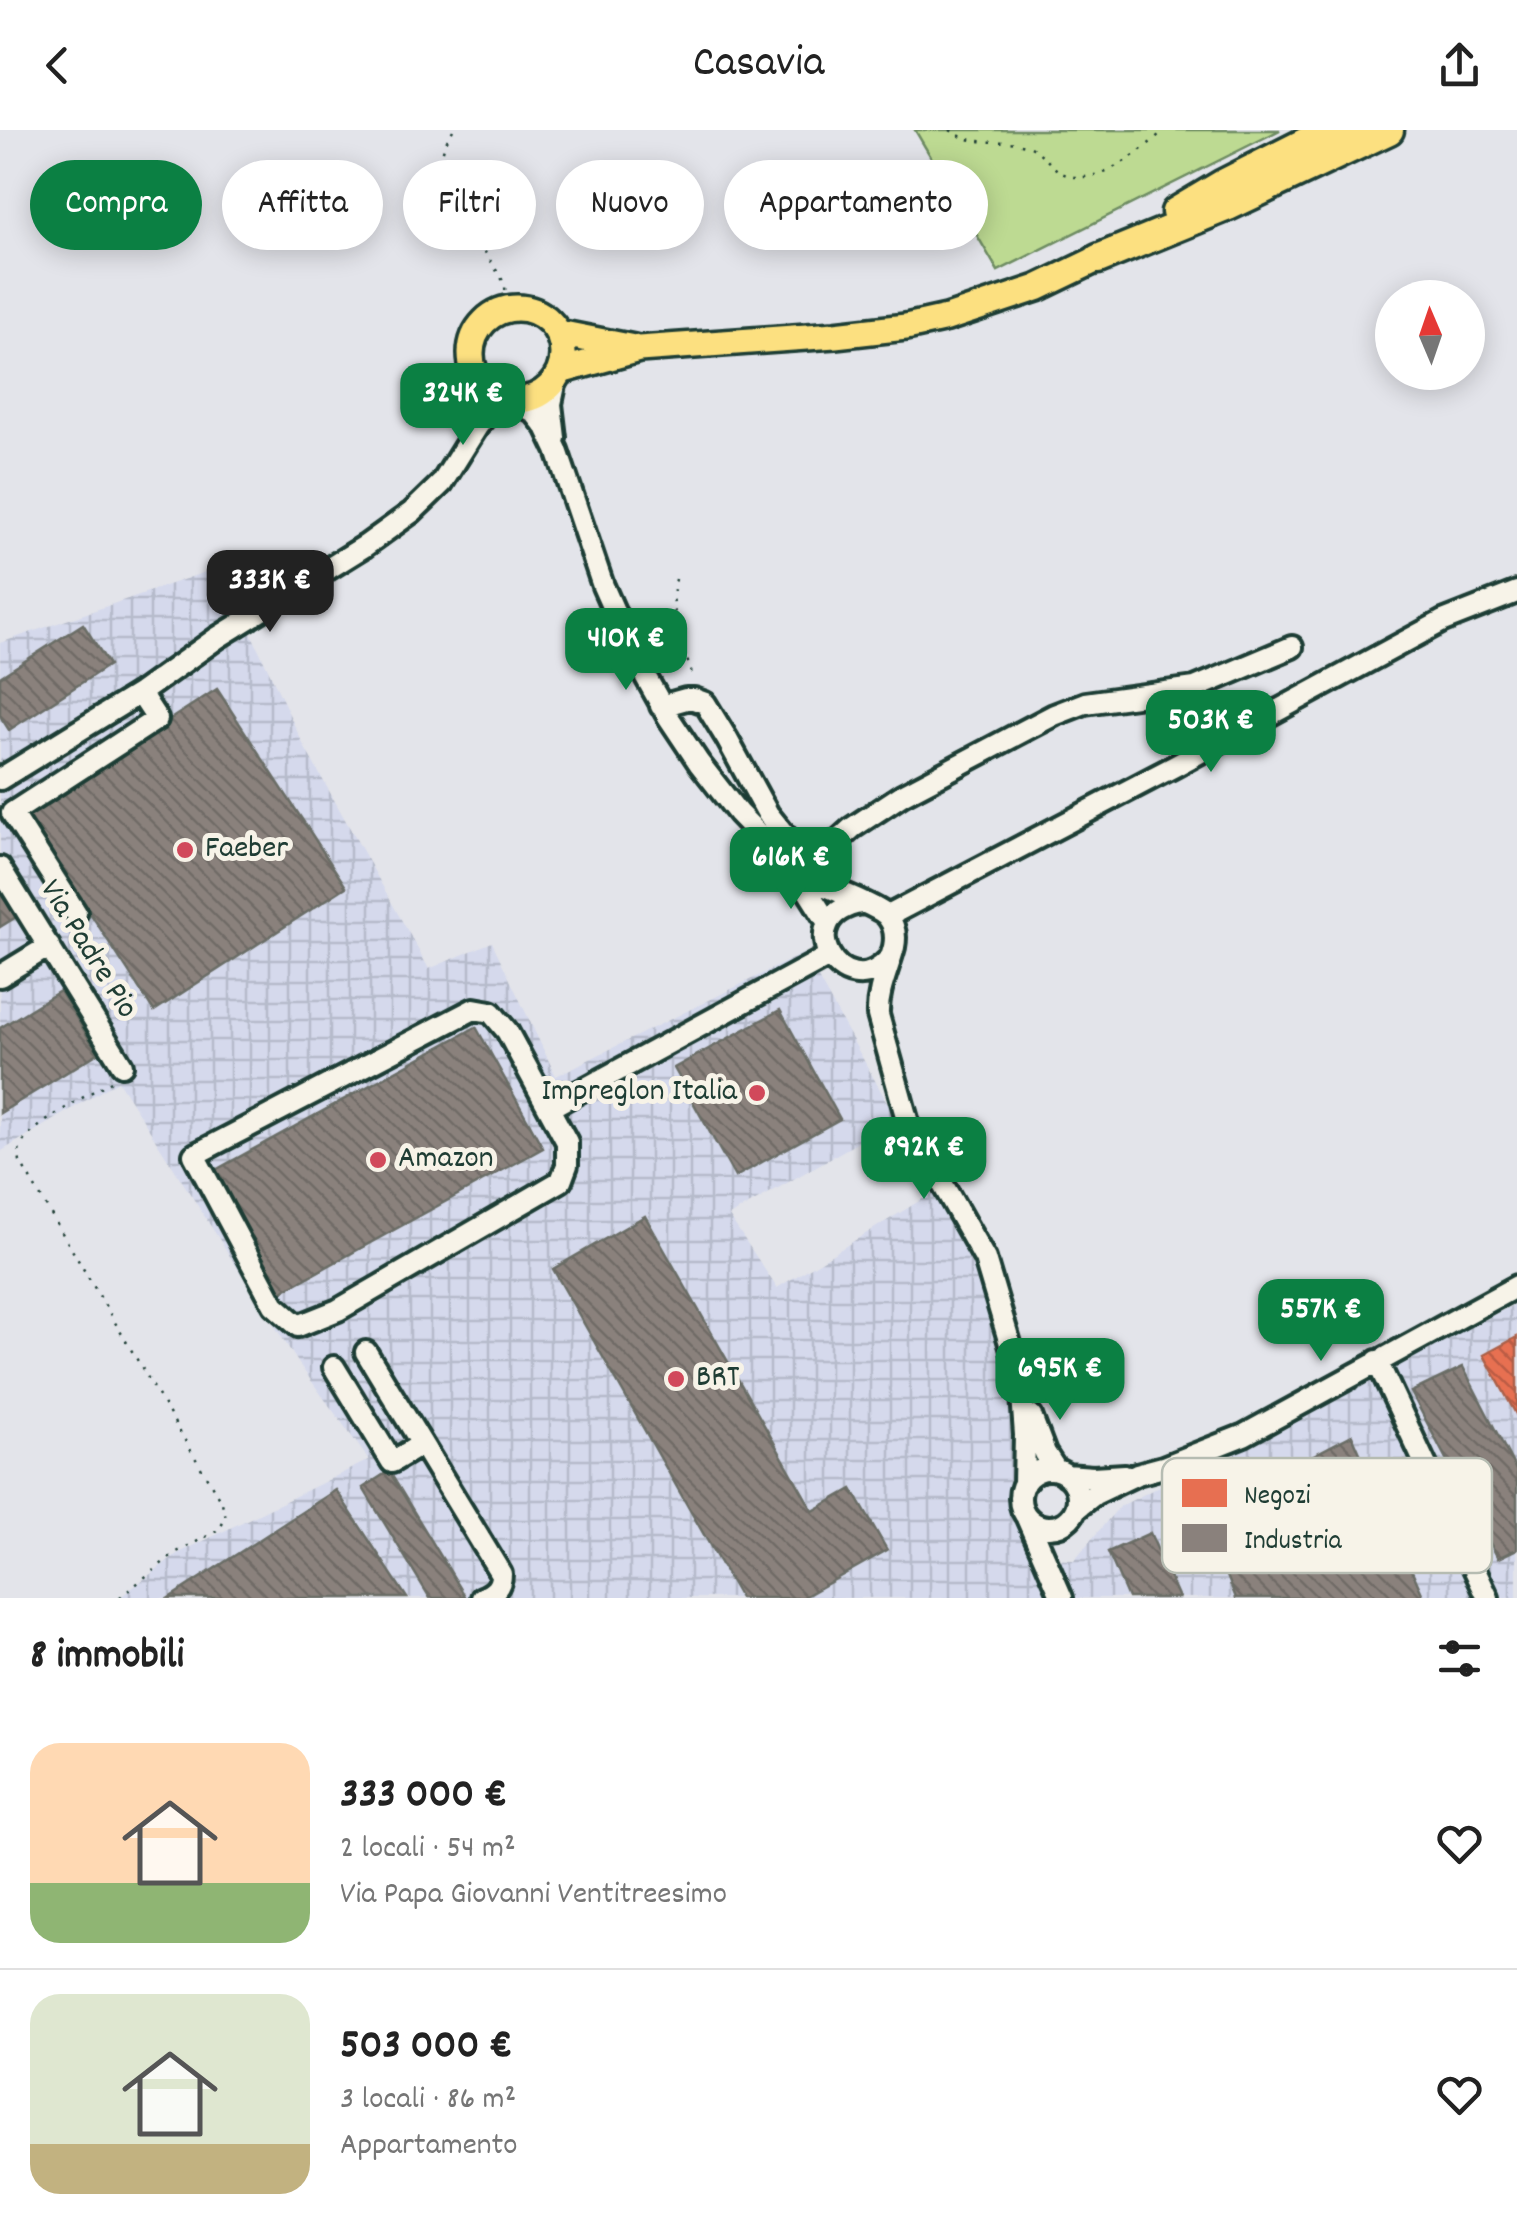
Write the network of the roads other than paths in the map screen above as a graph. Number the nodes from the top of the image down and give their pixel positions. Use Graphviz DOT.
graph roads {
  1 [pos="1330,130"];
  2 [pos="1355,130"];
  3 [pos="1388,130"];
  4 [pos="1098,260"];
  5 [pos="558,333"];
  6 [pos="639,349"];
  7 [pos="476,375"];
  8 [pos="558,375"];
  9 [pos="508,399"];
  10 [pos="477,427"];
  11 [pos="557,450"];
  12 [pos="1517,592"];
  13 [pos="1292,647"];
  14 [pos="140,693"];
  15 [pos="662,706"];
  16 [pos="0,779"];
  17 [pos="796,866"];
  18 [pos="0,868"];
  19 [pos="861,903"];
  20 [pos="76,913"];
  21 [pos="888,916"];
  22 [pos="828,922"];
  23 [pos="49,946"];
  24 [pos="828,956"];
  25 [pos="888,960"];
  26 [pos="858,974"];
  27 [pos="0,976"];
  28 [pos="878,1003"];
  29 [pos="122,1065"];
  30 [pos="549,1108"];
  31 [pos="1517,1286"];
  32 [pos="366,1352"];
  33 [pos="1377,1362"];
  34 [pos="334,1367"];
  35 [pos="1023,1395"];
  36 [pos="422,1444"];
  37 [pos="1186,1458"];
  38 [pos="1422,1458"];
  39 [pos="1162,1468"];
  40 [pos="1061,1473"];
  41 [pos="1137,1474"];
  42 [pos="1024,1484"];
  43 [pos="1068,1516"];
  44 [pos="1026,1517"];
  45 [pos="1476,1573"];
  46 [pos="1059,1589"];
  47 [pos="482,1598"];
  48 [pos="1488,1598"];
  1 -- 4 [label="highway"];
  2 -- 4 [label="main road"];
  3 -- 4 [label="highway"];
  4 -- 6 [label="main road"];
  5 -- 6 [label="main road"];
  5 -- 7 [label="main road"];
  5 -- 8 [label="main road"];
  6 -- 8 [label="main road"];
  7 -- 9 [label="main road"];
  7 -- 10 [label="street"];
  8 -- 9 [label="main road"];
  8 -- 11 [label="street"];
  9 -- 10 [label="street"];
  9 -- 11 [label="street"];
  10 -- 14 [label="street"];
  11 -- 15 [label="street"];
  12 -- 21 [label="street"];
  13 -- 17 [label="street"];
  14 -- 16 [label="street"];
  14 -- 20 [label="street"];
  15 -- 17 [label="street"];
  15 -- 17 [label="street"];
  17 -- 19 [label="street"];
  17 -- 22 [label="street"];
  18 -- 23 [label="street, Via Padre Pio"];
  19 -- 21 [label="street"];
  19 -- 22 [label="street"];
  21 -- 25 [label="street"];
  22 -- 24 [label="street"];
  23 -- 27 [label="street"];
  23 -- 29 [label="street, Via Padre Pio"];
  24 -- 26 [label="street"];
  24 -- 30 [label="street"];
  25 -- 26 [label="street"];
  25 -- 28 [label="street"];
  26 -- 28 [label="street"];
  28 -- 35 [label="street"];
  30 -- 30 [label="street"];
  31 -- 33 [label="street"];
  32 -- 36 [label="street"];
  33 -- 37 [label="street"];
  33 -- 38 [label="street"];
  34 -- 36 [label="street"];
  35 -- 40 [label="street"];
  35 -- 42 [label="street"];
  36 -- 47 [label="street"];
  39 -- 41 [label="street"];
  40 -- 41 [label="street"];
  40 -- 42 [label="street"];
  40 -- 43 [label="street"];
  41 -- 43 [label="street"];
  42 -- 44 [label="street"];
  43 -- 44 [label="street"];
  43 -- 46 [label="street"];
  44 -- 46 [label="street"];
  45 -- 48 [label="street"];
}
